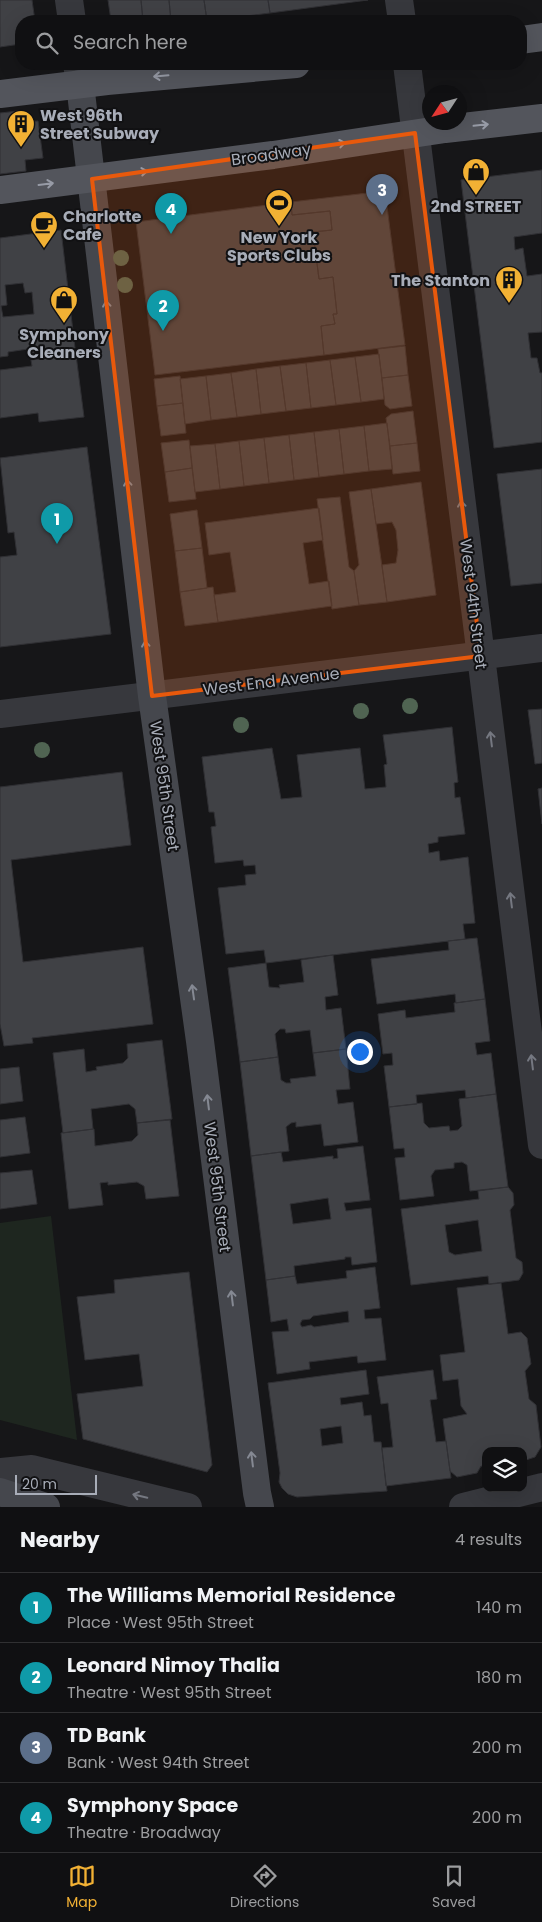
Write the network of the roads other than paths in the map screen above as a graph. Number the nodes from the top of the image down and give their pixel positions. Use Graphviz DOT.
graph roads {
  1 [pos="69,0"];
  2 [pos="399,0"];
  3 [pos="71,15"];
  4 [pos="401,15"];
  5 [pos="542,37"];
  6 [pos="527,39"];
  7 [pos="165,70"];
  8 [pos="408,70"];
  9 [pos="78,74"];
  10 [pos="0,94"];
  11 [pos="542,118"];
  12 [pos="415,133"];
  13 [pos="92,179"];
  14 [pos="0,190"];
  15 [pos="542,648"];
  16 [pos="481,656"];
  17 [pos="152,696"];
  18 [pos="0,714"];
  19 [pos="542,1145"];
  20 [pos="0,1472"];
  21 [pos="542,1487"];
  22 [pos="0,1492"];
  23 [pos="46,1507"];
  24 [pos="188,1507"];
  25 [pos="260,1507"];
  26 [pos="463,1507"];
  1 -- 3 [label="street"];
  2 -- 4 [label="street"];
  5 -- 6 [label="main road"];
  7 -- 9 [label="main road, one-way"];
  8 -- 12 [label="street, West 94th Street"];
  9 -- 10 [label="main road"];
  9 -- 13 [label="main road, West 95th Street"];
  12 -- 11 [label="main road, Broadway, one-way"];
  13 -- 12 [label="main road, Broadway, one-way"];
  16 -- 12 [label="street, West 94th Street, one-way"];
  14 -- 13 [label="main road, Broadway, one-way"];
  17 -- 13 [label="main road, West 95th Street, one-way"];
  15 -- 16 [label="street, West End Avenue"];
  16 -- 17 [label="street, West End Avenue"];
  19 -- 16 [label="street, West 94th Street, one-way"];
  17 -- 18 [label="street, West End Avenue"];
  25 -- 17 [label="main road, West 95th Street, one-way"];
  24 -- 20 [label="street, one-way"];
  21 -- 26 [label="street"];
  22 -- 23 [label="main road"];
}
